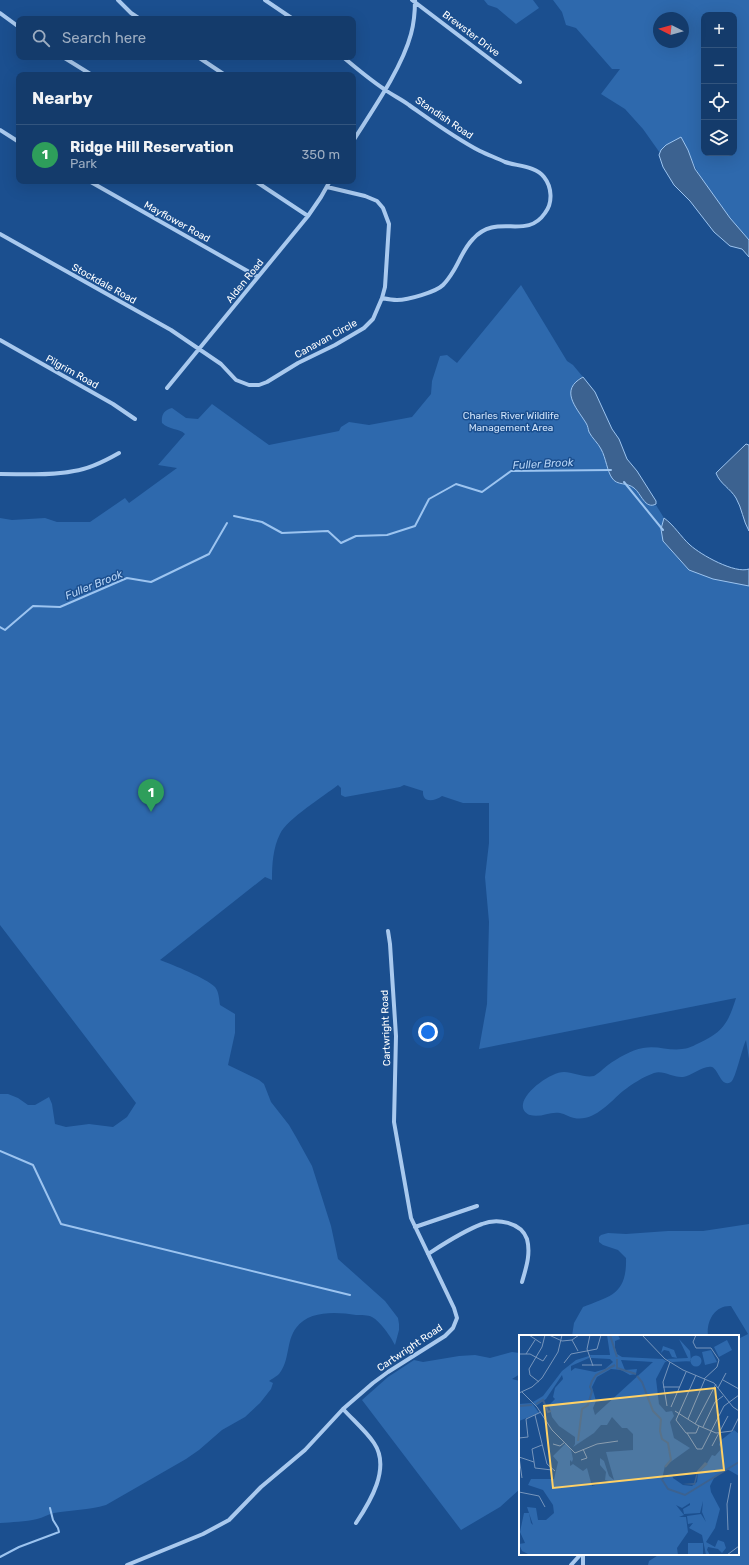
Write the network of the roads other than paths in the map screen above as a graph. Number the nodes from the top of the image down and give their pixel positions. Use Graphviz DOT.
graph roads {
  1 [pos="118,0"];
  2 [pos="265,0"];
  3 [pos="414,1"];
  4 [pos="0,14"];
  5 [pos="136,16"];
  6 [pos="289,16"];
  7 [pos="16,24"];
  8 [pos="69,60"];
  9 [pos="202,60"];
  10 [pos="347,60"];
  11 [pos="87,72"];
  12 [pos="220,72"];
  13 [pos="520,82"];
  14 [pos="384,89"];
  15 [pos="0,130"];
  16 [pos="356,136"];
  17 [pos="16,140"];
  18 [pos="94,184"];
  19 [pos="260,184"];
  20 [pos="328,184"];
  21 [pos="327,187"];
  22 [pos="308,216"];
  23 [pos="0,234"];
  24 [pos="258,277"];
  25 [pos="382,298"];
  26 [pos="0,340"];
  27 [pos="198,349"];
  28 [pos="167,388"];
  29 [pos="135,419"];
  30 [pos="119,453"];
  31 [pos="0,474"];
  32 [pos="388,931"];
  33 [pos="477,1206"];
  34 [pos="415,1227"];
  35 [pos="428,1254"];
  36 [pos="522,1282"];
  37 [pos="343,1409"];
  38 [pos="356,1523"];
  39 [pos="581,1555"];
  40 [pos="582,1555"];
  41 [pos="127,1565"];
  42 [pos="571,1565"];
  43 [pos="583,1565"];
  1 -- 5 [label="street"];
  2 -- 6 [label="street"];
  3 -- 13 [label="street, Brewster Drive"];
  3 -- 14 [label="street"];
  4 -- 7 [label="street"];
  8 -- 11 [label="street"];
  9 -- 12 [label="street"];
  10 -- 14 [label="street, Standish Road"];
  14 -- 16 [label="street"];
  14 -- 25 [label="street, Standish Road"];
  15 -- 17 [label="street"];
  18 -- 24 [label="street, Mayflower Road"];
  19 -- 22 [label="street"];
  20 -- 21 [label="street, Alden Road"];
  21 -- 22 [label="street, Alden Road"];
  21 -- 25 [label="street, Canavan Circle"];
  22 -- 24 [label="street, Alden Road"];
  23 -- 27 [label="street, Stockdale Road"];
  24 -- 27 [label="street, Alden Road"];
  25 -- 27 [label="street, Canavan Circle"];
  26 -- 29 [label="street, Pilgrim Road"];
  27 -- 28 [label="street, Alden Road"];
  30 -- 31 [label="street"];
  32 -- 34 [label="street, Cartwright Road"];
  33 -- 34 [label="street"];
  34 -- 35 [label="street, Cartwright Road"];
  35 -- 36 [label="street"];
  35 -- 37 [label="street, Cartwright Road"];
  37 -- 38 [label="street"];
  37 -- 41 [label="street, Cartwright Road"];
  39 -- 42 [label="street"];
  40 -- 43 [label="street"];
}
